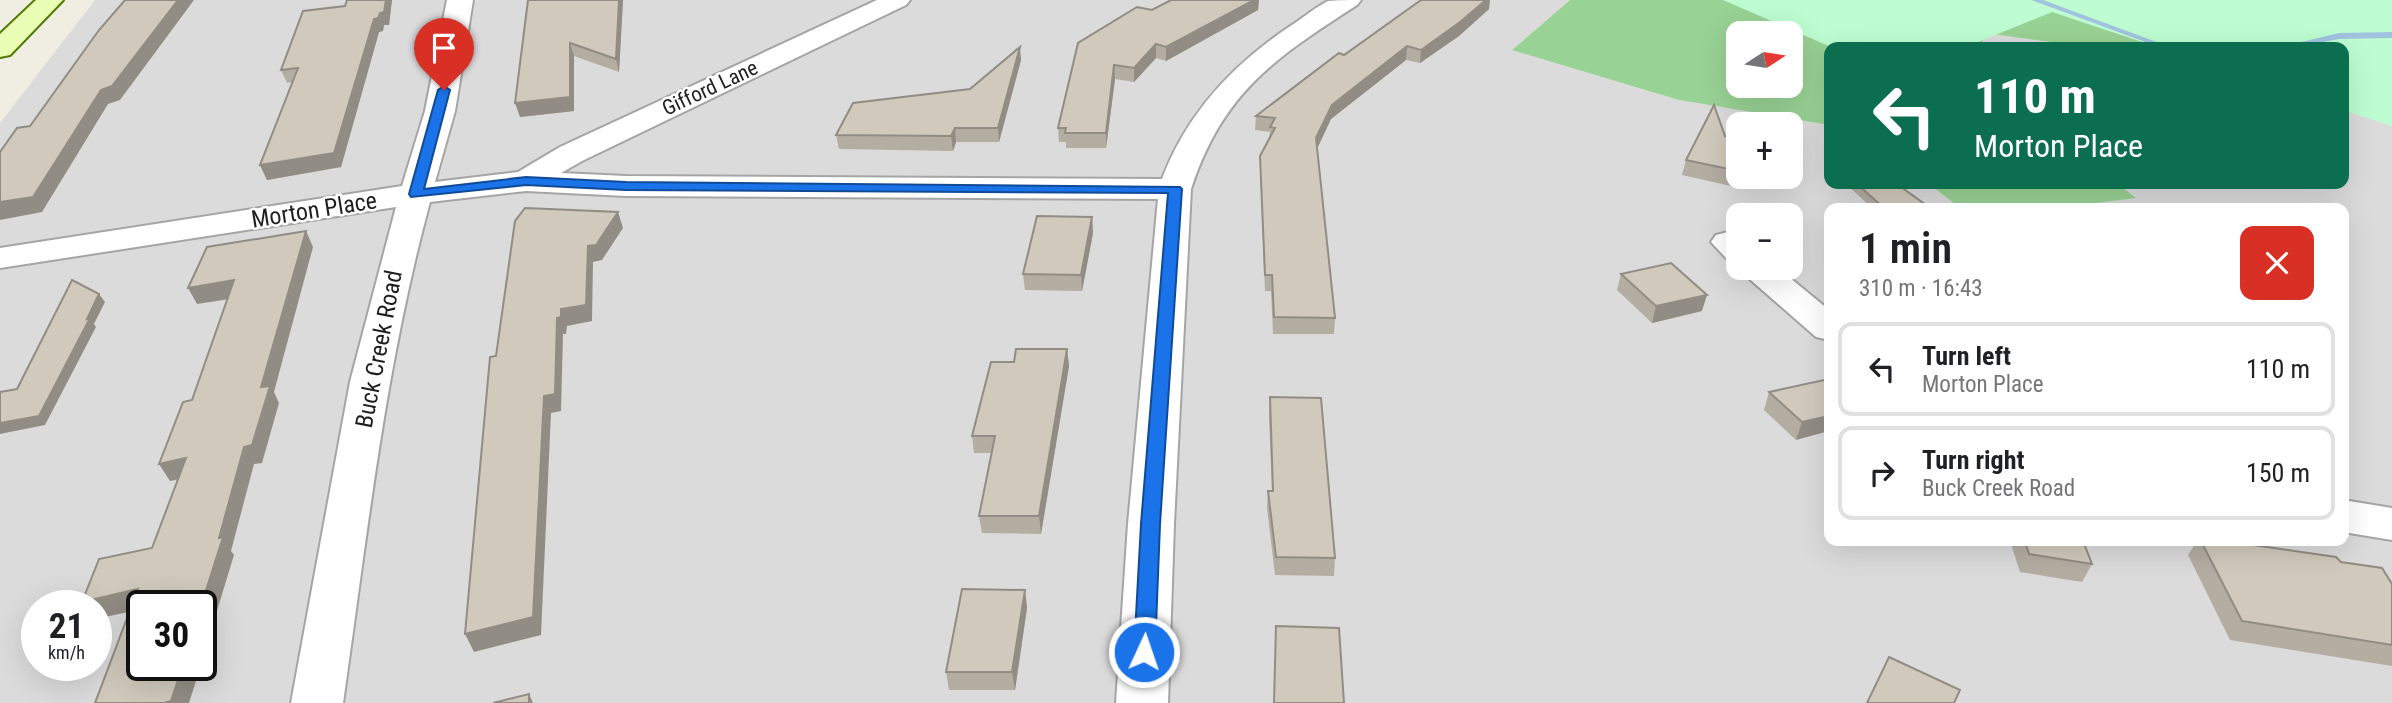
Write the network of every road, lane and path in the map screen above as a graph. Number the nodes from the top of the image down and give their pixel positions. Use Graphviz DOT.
graph roads {
  1 [pos="50,0"];
  2 [pos="460,0"];
  3 [pos="897,0"];
  4 [pos="1348,0"];
  5 [pos="0,49"];
  6 [pos="526,181"];
  7 [pos="1175,189"];
  8 [pos="416,194"];
  9 [pos="0,258"];
  10 [pos="1771,280"];
  11 [pos="1824,324"];
  12 [pos="2349,517"];
  13 [pos="2392,524"];
  14 [pos="317,703"];
  15 [pos="1142,703"];
  1 -- 5 [label="main road"];
  2 -- 8 [label="street, Buck Creek Road"];
  3 -- 6 [label="street, Gifford Lane"];
  4 -- 7 [label="street"];
  6 -- 7 [label="street, Morton Place"];
  6 -- 8 [label="street, Morton Place"];
  7 -- 15 [label="street"];
  8 -- 9 [label="street, Morton Place"];
  8 -- 14 [label="street, Buck Creek Road"];
  10 -- 11 [label="street"];
  12 -- 13 [label="street"];
}
